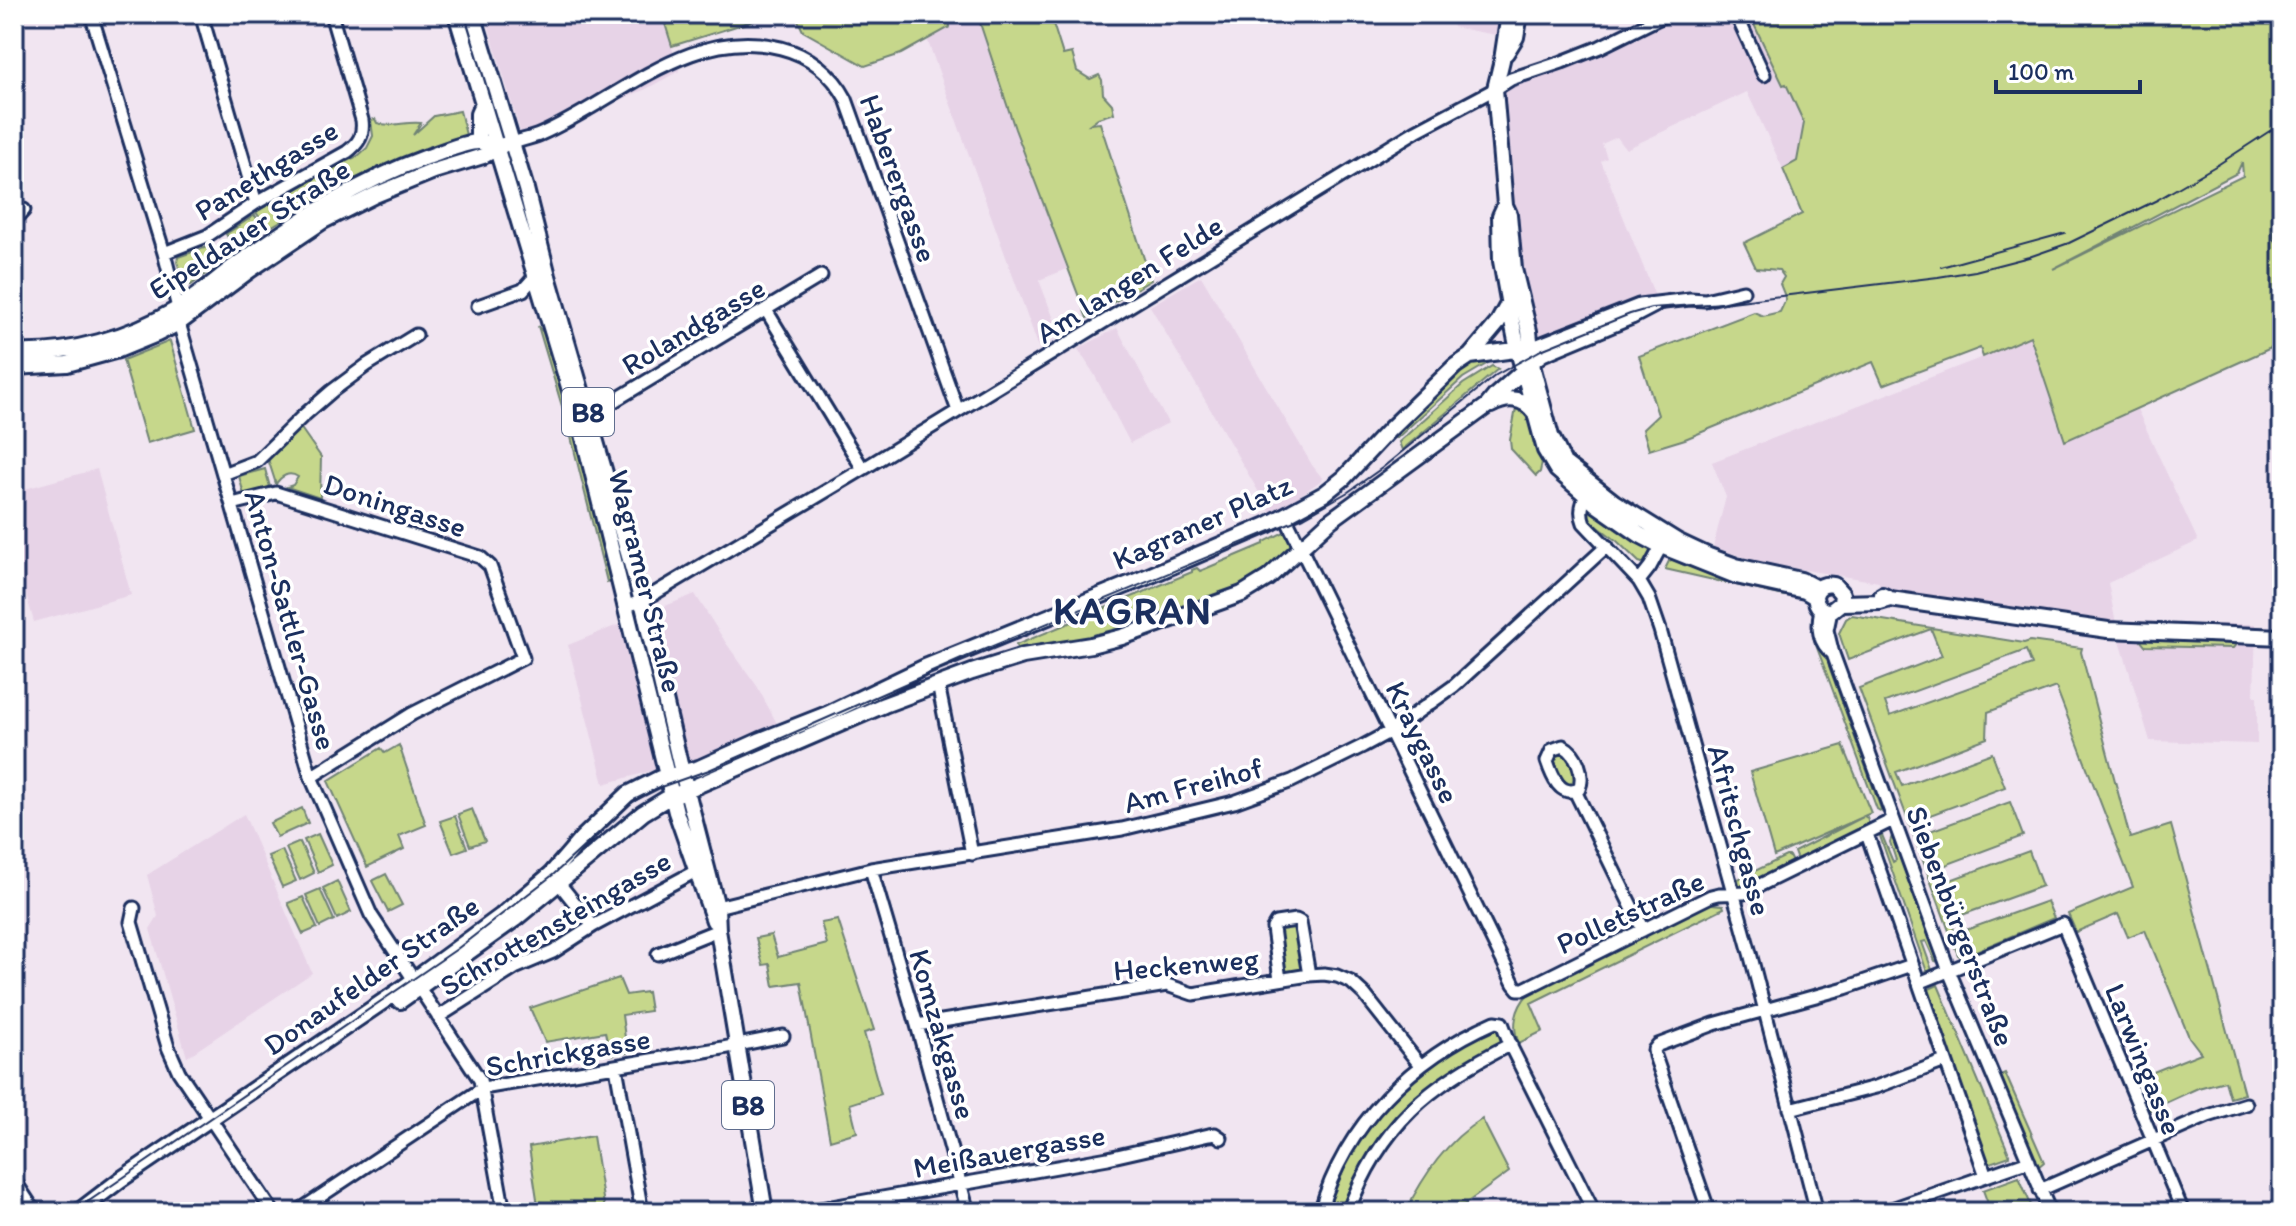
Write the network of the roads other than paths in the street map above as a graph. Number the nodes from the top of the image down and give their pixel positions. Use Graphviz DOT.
graph roads {
  1 [pos="91,14"];
  2 [pos="201,14"];
  3 [pos="331,14"];
  4 [pos="456,14"];
  5 [pos="473,14"];
  6 [pos="1509,14"];
  7 [pos="1520,14"];
  8 [pos="1667,14"];
  9 [pos="1736,14"];
  10 [pos="1502,60"];
  11 [pos="1764,75"];
  12 [pos="1495,89"];
  13 [pos="483,103"];
  14 [pos="478,142"];
  15 [pos="505,145"];
  16 [pos="256,203"];
  17 [pos="1505,205"];
  18 [pos="24,210"];
  19 [pos="2282,218"];
  20 [pos="14,221"];
  21 [pos="2282,237"];
  22 [pos="164,253"];
  23 [pos="821,276"];
  24 [pos="536,278"];
  25 [pos="1743,291"];
  26 [pos="1509,303"];
  27 [pos="478,306"];
  28 [pos="766,310"];
  29 [pos="179,316"];
  30 [pos="416,335"];
  31 [pos="14,352"];
  32 [pos="1470,356"];
  33 [pos="1526,359"];
  34 [pos="14,367"];
  35 [pos="1487,406"];
  36 [pos="958,411"];
  37 [pos="1535,414"];
  38 [pos="589,416"];
  39 [pos="863,469"];
  40 [pos="223,474"];
  41 [pos="1589,491"];
  42 [pos="232,504"];
  43 [pos="1285,516"];
  44 [pos="1664,541"];
  45 [pos="1607,546"];
  46 [pos="1300,547"];
  47 [pos="1639,581"];
  48 [pos="1828,600"];
  49 [pos="642,601"];
  50 [pos="626,606"];
  51 [pos="2282,637"];
  52 [pos="938,684"];
  53 [pos="1391,731"];
  54 [pos="675,774"];
  55 [pos="311,777"];
  56 [pos="688,790"];
  57 [pos="1575,791"];
  58 [pos="672,796"];
  59 [pos="1893,820"];
  60 [pos="1867,834"];
  61 [pos="972,854"];
  62 [pos="871,869"];
  63 [pos="696,871"];
  64 [pos="554,877"];
  65 [pos="1732,894"];
  66 [pos="717,907"];
  67 [pos="134,908"];
  68 [pos="593,926"];
  69 [pos="718,930"];
  70 [pos="1643,930"];
  71 [pos="658,954"];
  72 [pos="1912,965"];
  73 [pos="1949,971"];
  74 [pos="1309,975"];
  75 [pos="1280,980"];
  76 [pos="1919,983"];
  77 [pos="416,984"];
  78 [pos="1518,989"];
  79 [pos="1764,1011"];
  80 [pos="438,1017"];
  81 [pos="917,1025"];
  82 [pos="783,1036"];
  83 [pos="1511,1044"];
  84 [pos="738,1045"];
  85 [pos="1945,1061"];
  86 [pos="1420,1065"];
  87 [pos="616,1067"];
  88 [pos="483,1088"];
  89 [pos="2246,1104"];
  90 [pos="1790,1109"];
  91 [pos="214,1122"];
  92 [pos="1221,1138"];
  93 [pos="2152,1140"];
  94 [pos="2029,1161"];
  95 [pos="1986,1176"];
  96 [pos="14,1180"];
  97 [pos="960,1184"];
  98 [pos="2040,1190"];
  99 [pos="35,1212"];
  100 [pos="78,1212"];
  101 [pos="273,1212"];
  102 [pos="297,1212"];
  103 [pos="504,1212"];
  104 [pos="642,1212"];
  105 [pos="765,1212"];
  106 [pos="803,1212"];
  107 [pos="968,1212"];
  108 [pos="1320,1212"];
  109 [pos="1348,1212"];
  110 [pos="1594,1212"];
  111 [pos="1709,1212"];
  112 [pos="1817,1212"];
  113 [pos="1883,1212"];
  114 [pos="2050,1212"];
  115 [pos="2183,1212"];
  1 -- 22 [label="street, Anton-Sattler-Gasse"];
  2 -- 16 [label="street"];
  3 -- 16 [label="street, Panethgasse"];
  4 -- 13 [label="main road, Wagramer Straße / B8"];
  5 -- 15 [label="main road, Wagramer Straße / B8"];
  6 -- 10 [label="main road"];
  7 -- 10 [label="main road"];
  8 -- 12 [label="street, Am langen Felde"];
  9 -- 11 [label="street"];
  10 -- 12 [label="main road"];
  12 -- 17 [label="main road"];
  12 -- 36 [label="street, Am langen Felde"];
  13 -- 14 [label="main road"];
  13 -- 15 [label="main road, Wagramer Straße / B8"];
  14 -- 15 [label="main road"];
  14 -- 29 [label="main road, Eipeldauer Straße"];
  15 -- 24 [label="main road, Wagramer Straße / B8"];
  15 -- 29 [label="main road, Eipeldauer Straße"];
  15 -- 36 [label="street, Haberergasse"];
  15 -- 38 [label="main road, Wagramer Straße / B8"];
  16 -- 22 [label="street, Panethgasse"];
  17 -- 26 [label="main road"];
  17 -- 33 [label="main road"];
  18 -- 20 [label="street"];
  19 -- 21 [label="street"];
  22 -- 29 [label="street, Anton-Sattler-Gasse"];
  23 -- 28 [label="street, Rolandgasse"];
  24 -- 27 [label="street"];
  24 -- 50 [label="main road, Wagramer Straße / B8"];
  25 -- 33 [label="street"];
  26 -- 32 [label="main road, Kagraner Platz"];
  26 -- 33 [label="main road"];
  28 -- 38 [label="street, Rolandgasse"];
  28 -- 39 [label="street"];
  29 -- 31 [label="main road, Eipeldauer Straße"];
  29 -- 34 [label="main road, Eipeldauer Straße"];
  29 -- 40 [label="street, Anton-Sattler-Gasse"];
  30 -- 40 [label="street"];
  32 -- 33 [label="main road"];
  32 -- 43 [label="main road, Kagraner Platz"];
  33 -- 35 [label="main road, Kagraner Platz"];
  33 -- 37 [label="main road"];
  33 -- 41 [label="main road"];
  35 -- 37 [label="main road"];
  35 -- 46 [label="main road, Kagraner Platz"];
  36 -- 39 [label="street, Am langen Felde"];
  37 -- 41 [label="main road"];
  38 -- 49 [label="main road, Wagramer Straße / B8"];
  39 -- 49 [label="street, Am langen Felde"];
  40 -- 42 [label="street, Anton-Sattler-Gasse"];
  41 -- 44 [label="main road"];
  41 -- 45 [label="street, Afritschgasse"];
  42 -- 55 [label="street, Anton-Sattler-Gasse"];
  42 -- 55 [label="street, Doningasse"];
  43 -- 46 [label="street, Kraygasse"];
  43 -- 54 [label="main road, Kagraner Platz"];
  44 -- 47 [label="street"];
  44 -- 48 [label="main road"];
  45 -- 47 [label="street, Afritschgasse"];
  45 -- 53 [label="street, Am Freihof"];
  46 -- 52 [label="main road, Kagraner Platz"];
  46 -- 53 [label="street, Kraygasse"];
  47 -- 65 [label="street, Afritschgasse"];
  48 -- 51 [label="main road"];
  48 -- 59 [label="street, Siebenbürgerstraße"];
  49 -- 50 [label="street, Am langen Felde"];
  49 -- 54 [label="main road, Wagramer Straße / B8"];
  50 -- 54 [label="main road, Wagramer Straße / B8"];
  52 -- 56 [label="main road, Kagraner Platz"];
  52 -- 61 [label="street"];
  53 -- 61 [label="street, Am Freihof"];
  53 -- 78 [label="street, Kraygasse"];
  54 -- 56 [label="main road, Wagramer Straße / B8"];
  54 -- 58 [label="main road, Wagramer Straße / B8"];
  54 -- 64 [label="main road, Donaufelder Straße"];
  55 -- 77 [label="street, Anton-Sattler-Gasse"];
  56 -- 58 [label="main road, Donaufelder Straße"];
  56 -- 66 [label="main road, Wagramer Straße / B8"];
  57 -- 70 [label="street"];
  58 -- 63 [label="main road, Wagramer Straße / B8"];
  58 -- 64 [label="main road, Donaufelder Straße"];
  59 -- 60 [label="street, Polletstraße"];
  59 -- 73 [label="street, Siebenbürgerstraße"];
  60 -- 65 [label="street, Polletstraße"];
  60 -- 72 [label="street, Siebenbürgerstraße"];
  61 -- 62 [label="street, Am Freihof"];
  62 -- 66 [label="street, Am Freihof"];
  62 -- 81 [label="street, Komzakgasse"];
  63 -- 68 [label="street, Schrottensteingasse"];
  63 -- 69 [label="main road, Wagramer Straße / B8"];
  64 -- 68 [label="street"];
  64 -- 77 [label="main road, Donaufelder Straße"];
  65 -- 70 [label="street, Polletstraße"];
  65 -- 79 [label="street, Afritschgasse"];
  66 -- 69 [label="main road, Wagramer Straße / B8"];
  67 -- 91 [label="street"];
  68 -- 80 [label="street, Schrottensteingasse"];
  69 -- 71 [label="street"];
  69 -- 84 [label="main road, Wagramer Straße / B8"];
  70 -- 78 [label="street, Polletstraße"];
  72 -- 76 [label="street, Siebenbürgerstraße"];
  72 -- 79 [label="street"];
  73 -- 76 [label="street"];
  73 -- 93 [label="street, Larwingasse"];
  73 -- 94 [label="street, Siebenbürgerstraße"];
  74 -- 75 [label="street, Heckenweg"];
  74 -- 75 [label="street"];
  74 -- 86 [label="street, Heckenweg"];
  75 -- 81 [label="street, Heckenweg"];
  76 -- 85 [label="street, Siebenbürgerstraße"];
  77 -- 80 [label="street, Anton-Sattler-Gasse"];
  77 -- 91 [label="main road, Donaufelder Straße"];
  79 -- 90 [label="street, Afritschgasse"];
  79 -- 111 [label="street"];
  80 -- 88 [label="street, Anton-Sattler-Gasse"];
  81 -- 97 [label="street, Komzakgasse"];
  82 -- 84 [label="street"];
  83 -- 86 [label="street"];
  83 -- 109 [label="street"];
  83 -- 110 [label="street"];
  84 -- 87 [label="street, Schrickgasse"];
  84 -- 105 [label="main road, Wagramer Straße / B8"];
  85 -- 90 [label="street"];
  85 -- 95 [label="street, Siebenbürgerstraße"];
  86 -- 108 [label="street"];
  87 -- 88 [label="street, Schrickgasse"];
  87 -- 104 [label="street"];
  88 -- 102 [label="street, Schrickgasse"];
  88 -- 103 [label="street, Anton-Sattler-Gasse"];
  89 -- 93 [label="street"];
  90 -- 112 [label="street, Afritschgasse"];
  91 -- 100 [label="main road, Donaufelder Straße"];
  91 -- 101 [label="street"];
  92 -- 97 [label="street, Meißauergasse"];
  93 -- 98 [label="street"];
  93 -- 115 [label="street, Larwingasse"];
  94 -- 95 [label="street"];
  94 -- 98 [label="street, Siebenbürgerstraße"];
  95 -- 113 [label="street"];
  96 -- 99 [label="street"];
  97 -- 106 [label="street, Meißauergasse"];
  97 -- 107 [label="street, Komzakgasse"];
  98 -- 114 [label="street, Siebenbürgerstraße"];
}
